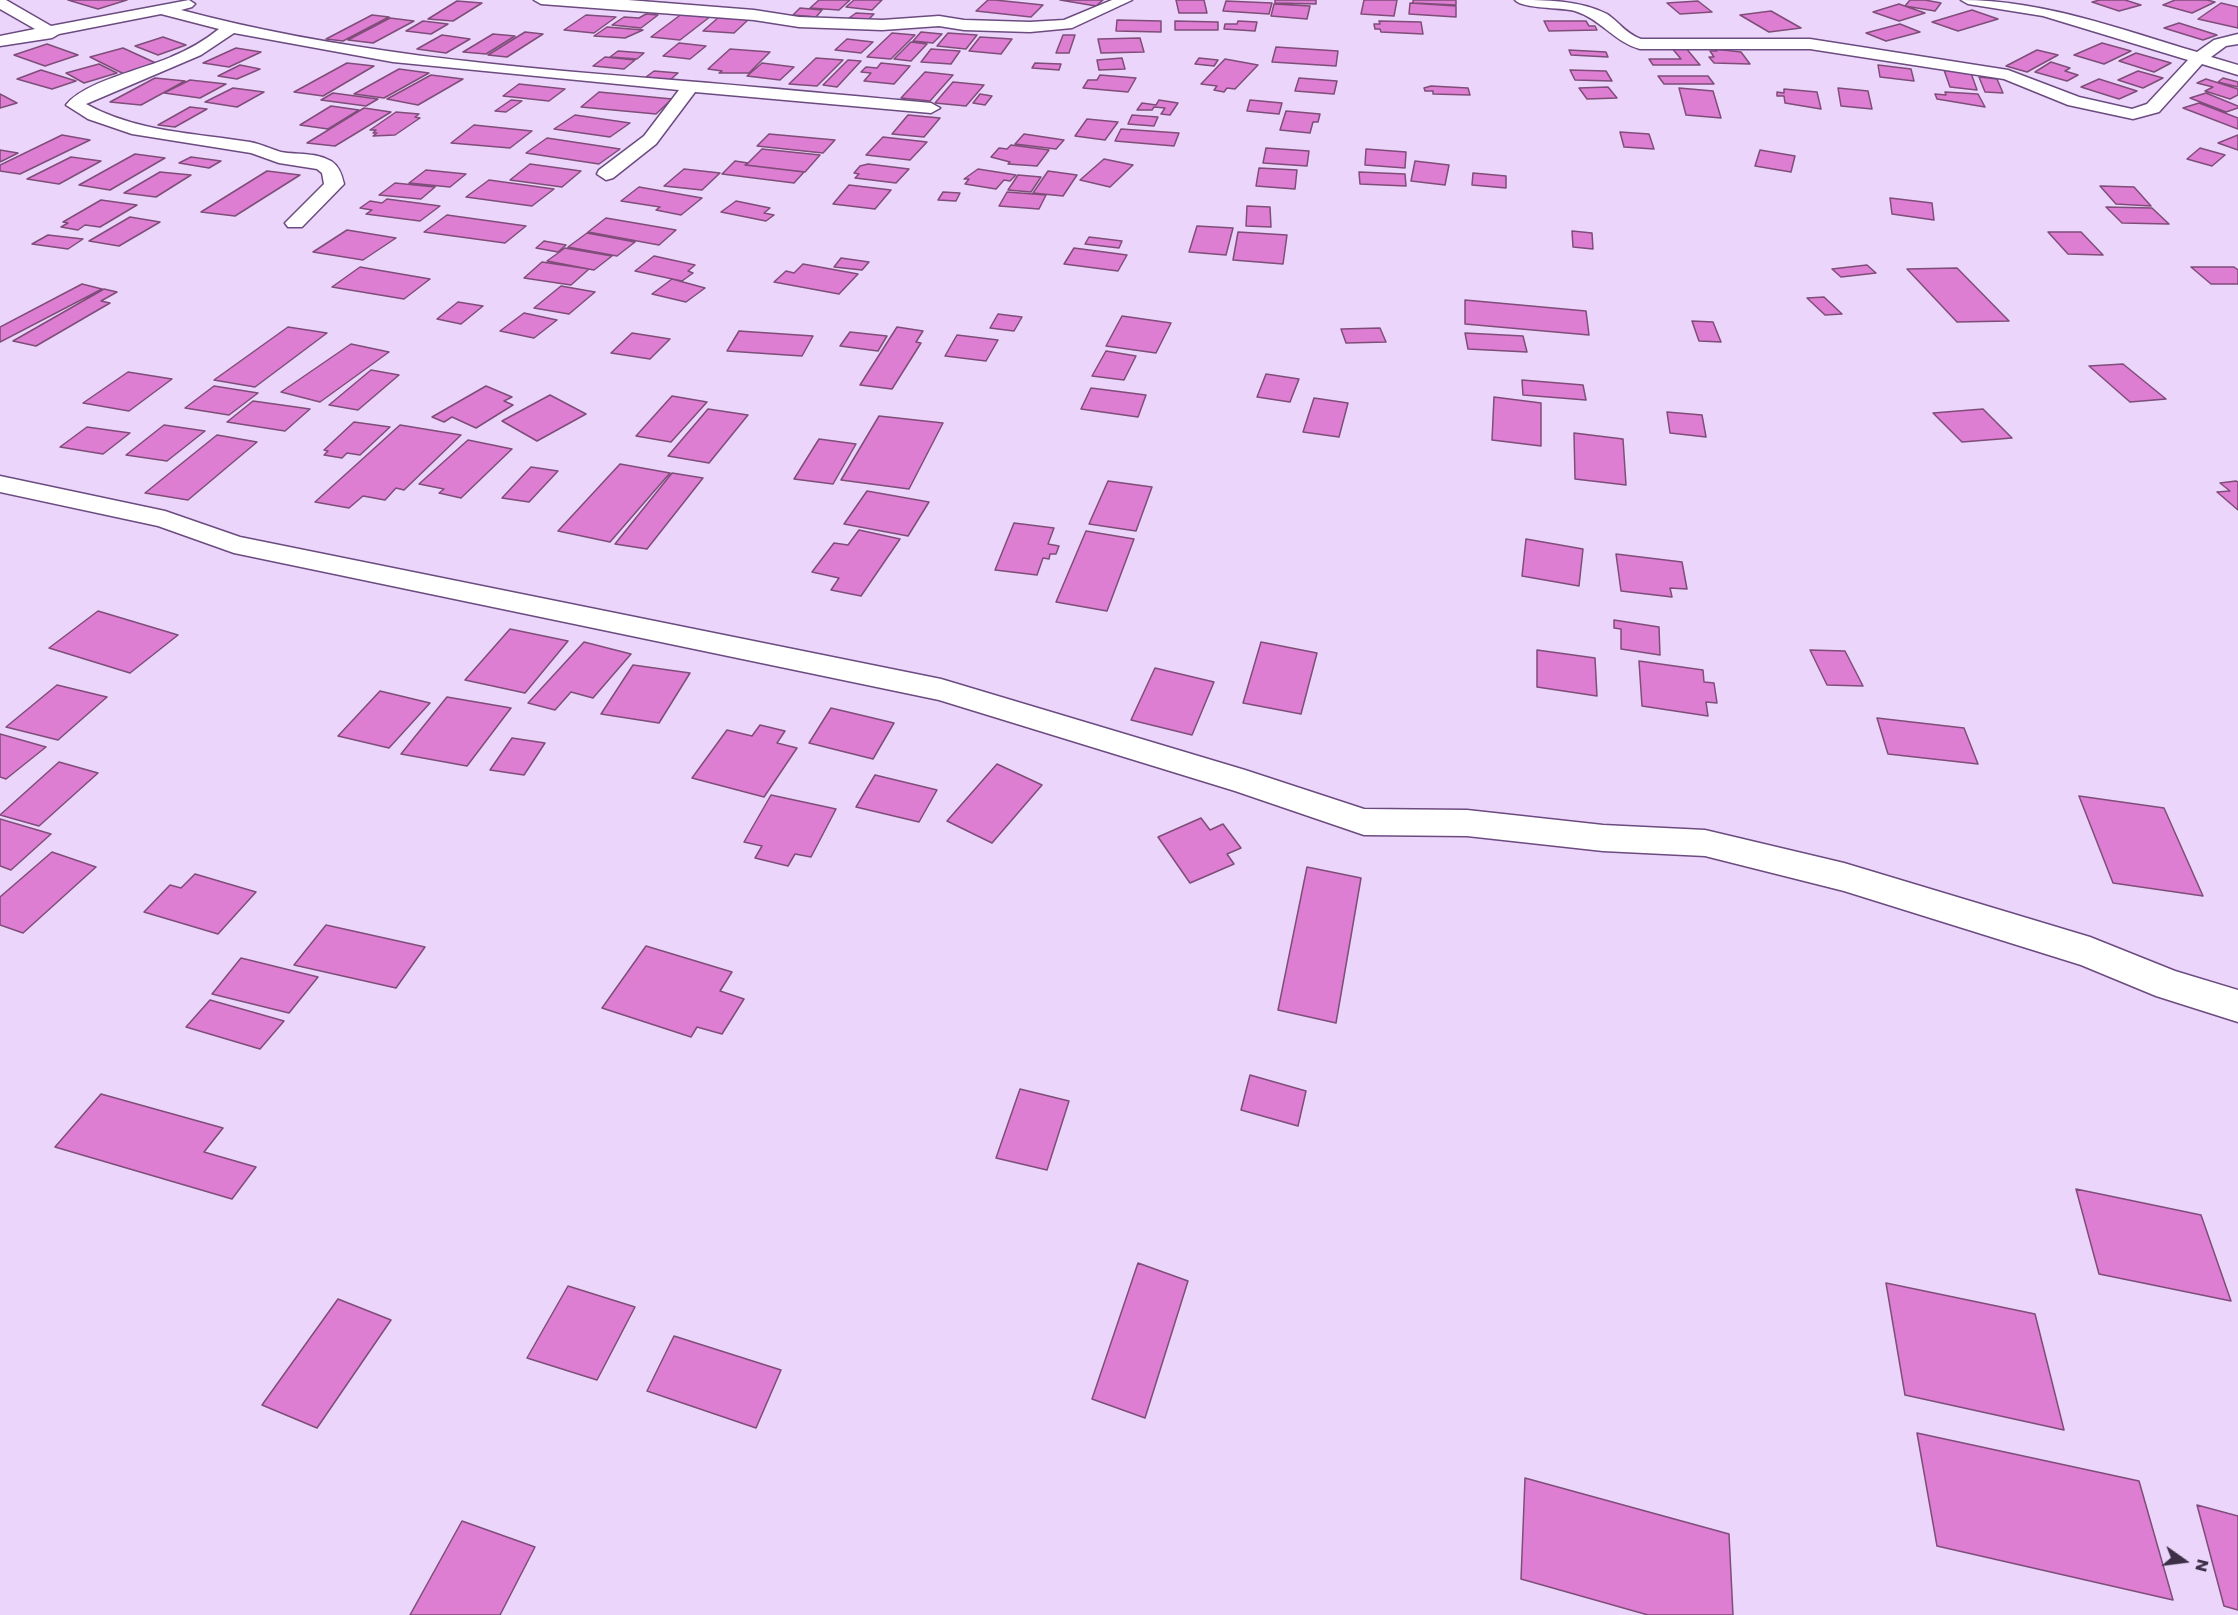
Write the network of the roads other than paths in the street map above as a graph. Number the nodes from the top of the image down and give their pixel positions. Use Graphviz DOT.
graph roads {
  1 [pos="205,0"];
  2 [pos="541,0"];
  3 [pos="1125,0"];
  4 [pos="1522,0"];
  5 [pos="1968,0"];
  6 [pos="0,3"];
  7 [pos="1591,5"];
  8 [pos="164,10"];
  9 [pos="229,29"];
  10 [pos="51,33"];
  11 [pos="2238,39"];
  12 [pos="0,41"];
  13 [pos="2199,60"];
  14 [pos="2238,70"];
  15 [pos="689,86"];
  16 [pos="932,108"];
  17 [pos="606,174"];
  18 [pos="295,223"];
  19 [pos="0,484"];
  20 [pos="2238,1006"];
  1 -- 8 [label="street"];
  2 -- 3 [label="street"];
  4 -- 7 [label="street"];
  5 -- 13 [label="street"];
  6 -- 10 [label="street"];
  7 -- 13 [label="street"];
  8 -- 9 [label="street"];
  8 -- 10 [label="street"];
  9 -- 15 [label="street"];
  9 -- 18 [label="street"];
  10 -- 12 [label="street"];
  11 -- 13 [label="street"];
  13 -- 14 [label="street"];
  15 -- 16 [label="street"];
  15 -- 17 [label="street"];
  19 -- 20 [label="street"];
}
